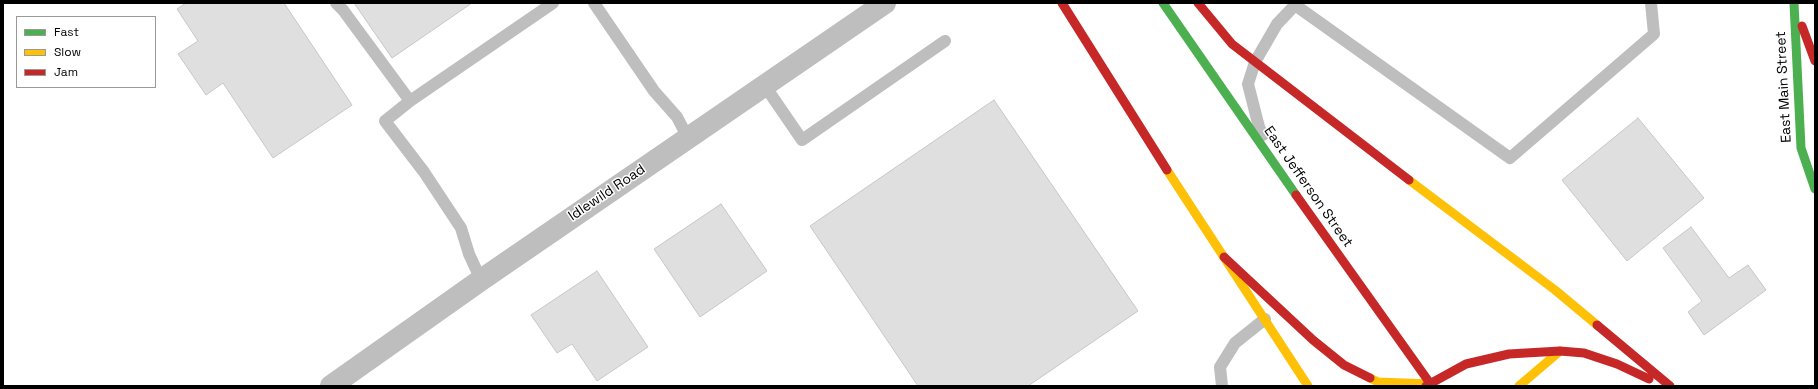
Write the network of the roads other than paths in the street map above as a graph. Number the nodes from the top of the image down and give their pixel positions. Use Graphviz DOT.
graph roads {
  1 [pos="336,3"];
  2 [pos="553,3"];
  3 [pos="594,3"];
  4 [pos="885,3"];
  5 [pos="1062,3"];
  6 [pos="1163,3"];
  7 [pos="1198,3"];
  8 [pos="1651,3"];
  9 [pos="1296,4"];
  10 [pos="1794,4"];
  11 [pos="945,41"];
  12 [pos="1815,61"];
  13 [pos="1256,62"];
  14 [pos="765,86"];
  15 [pos="410,101"];
  16 [pos="688,138"];
  17 [pos="1281,174"];
  18 [pos="1815,190"];
  19 [pos="1224,257"];
  20 [pos="481,280"];
  21 [pos="1264,319"];
  22 [pos="1560,351"];
  23 [pos="1429,385"];
  24 [pos="331,386"];
  25 [pos="1222,386"];
  26 [pos="1308,386"];
  27 [pos="1520,386"];
  28 [pos="1664,386"];
  29 [pos="1670,386"];
  1 -- 15 [label="lane"];
  2 -- 15 [label="lane"];
  3 -- 16 [label="lane"];
  4 -- 14 [label="street, Idlewild Road"];
  5 -- 19 [label="main road"];
  6 -- 17 [label="main road, East Jefferson Street"];
  7 -- 13 [label="main road"];
  8 -- 9 [label="lane"];
  9 -- 13 [label="lane"];
  10 -- 12 [label="main road, East Main Street"];
  10 -- 18 [label="main road, East Main Street"];
  11 -- 14 [label="lane"];
  13 -- 17 [label="lane"];
  13 -- 29 [label="main road"];
  14 -- 16 [label="street, Idlewild Road"];
  15 -- 20 [label="lane"];
  16 -- 20 [label="street, Idlewild Road"];
  17 -- 23 [label="main road, East Jefferson Street"];
  19 -- 21 [label="main road"];
  19 -- 23 [label="main road"];
  20 -- 24 [label="street, Idlewild Road"];
  21 -- 25 [label="lane"];
  21 -- 26 [label="main road"];
  22 -- 23 [label="main road"];
  22 -- 27 [label="main road"];
  22 -- 28 [label="main road"];
}
